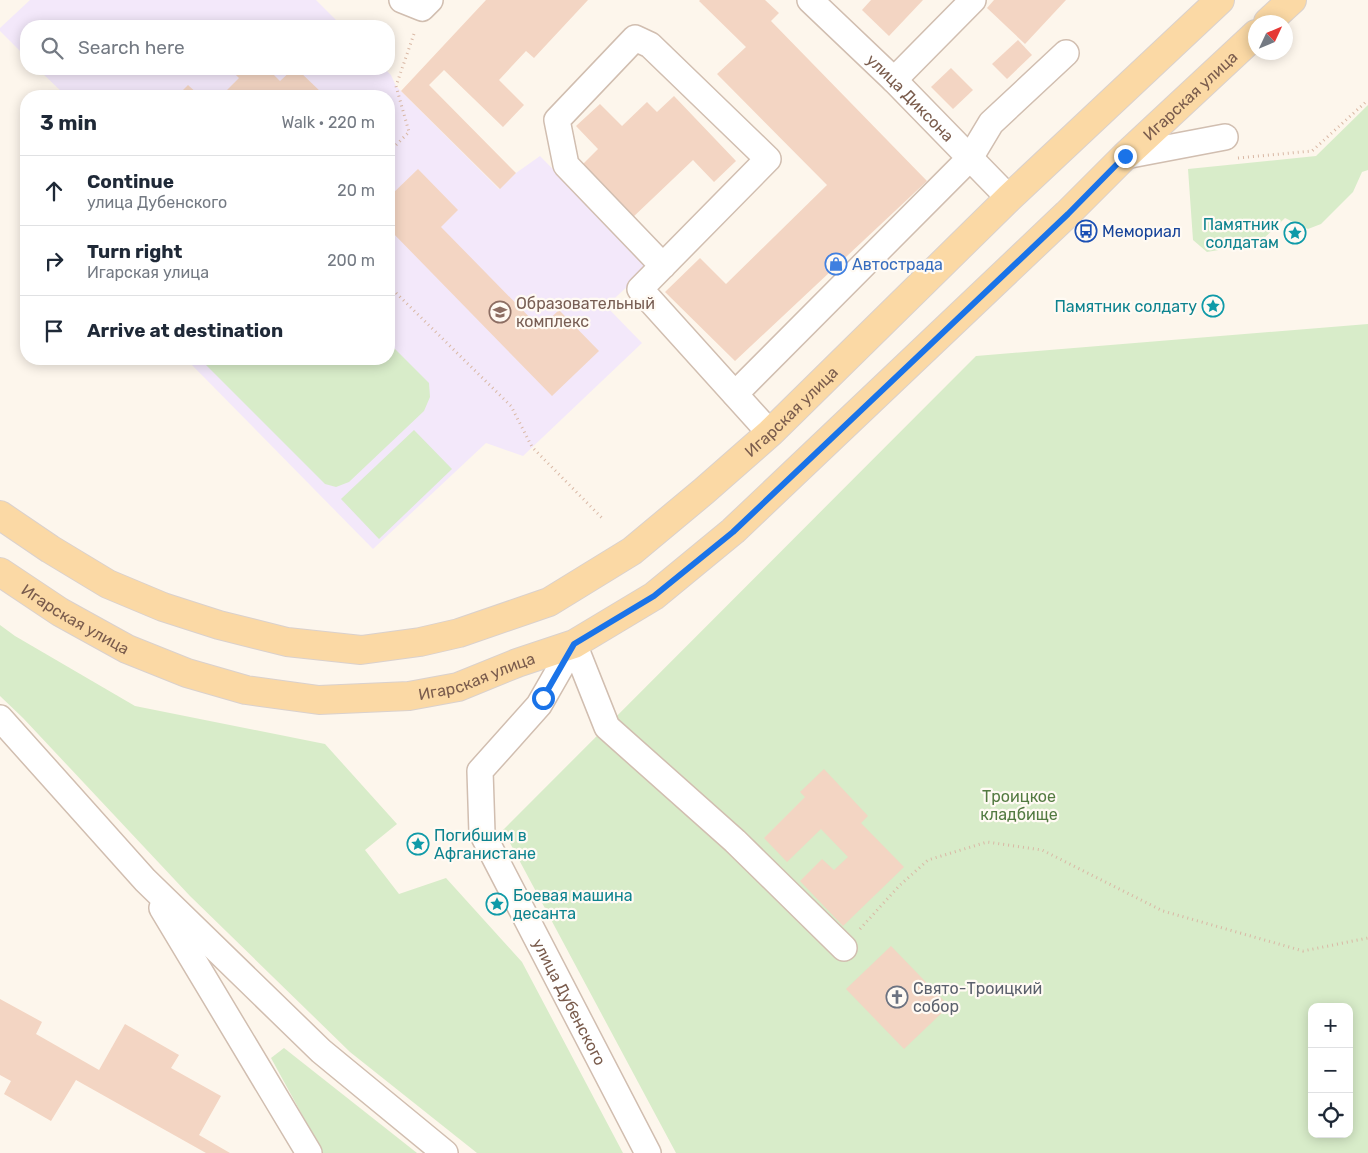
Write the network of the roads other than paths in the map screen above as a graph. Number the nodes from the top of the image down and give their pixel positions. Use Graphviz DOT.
graph roads {
  1 [pos="810,0"];
  2 [pos="973,0"];
  3 [pos="1220,0"];
  4 [pos="1292,0"];
  5 [pos="1276,15"];
  6 [pos="1248,41"];
  7 [pos="1066,53"];
  8 [pos="894,80"];
  9 [pos="1229,148"];
  10 [pos="1125,156"];
  11 [pos="970,158"];
  12 [pos="1009,198"];
  13 [pos="663,266"];
  14 [pos="735,394"];
  15 [pos="770,433"];
  16 [pos="0,515"];
  17 [pos="0,572"];
  18 [pos="574,644"];
  19 [pos="0,718"];
  20 [pos="145,880"];
  21 [pos="844,948"];
  22 [pos="252,984"];
  23 [pos="218,1004"];
  24 [pos="309,1153"];
  25 [pos="445,1153"];
  26 [pos="648,1153"];
  1 -- 8 [label="street, улица Диксона"];
  2 -- 8 [label="street"];
  3 -- 12 [label="main road, Игарская улица"];
  4 -- 5 [label="main road"];
  6 -- 10 [label="main road, Игарская улица"];
  7 -- 11 [label="street"];
  8 -- 11 [label="street, улица Диксона"];
  9 -- 10 [label="street"];
  10 -- 18 [label="main road, Игарская улица"];
  11 -- 12 [label="street, улица Диксона"];
  11 -- 14 [label="street"];
  12 -- 15 [label="main road, Игарская улица"];
  13 -- 13 [label="street"];
  13 -- 14 [label="street"];
  14 -- 15 [label="street"];
  15 -- 16 [label="main road, Игарская улица"];
  17 -- 18 [label="main road, Игарская улица"];
  18 -- 21 [label="street"];
  18 -- 26 [label="street, улица Дубенского"];
  19 -- 20 [label="street"];
  20 -- 22 [label="street"];
  20 -- 23 [label="street"];
  22 -- 23 [label="street"];
  22 -- 25 [label="street"];
  23 -- 24 [label="street"];
}
